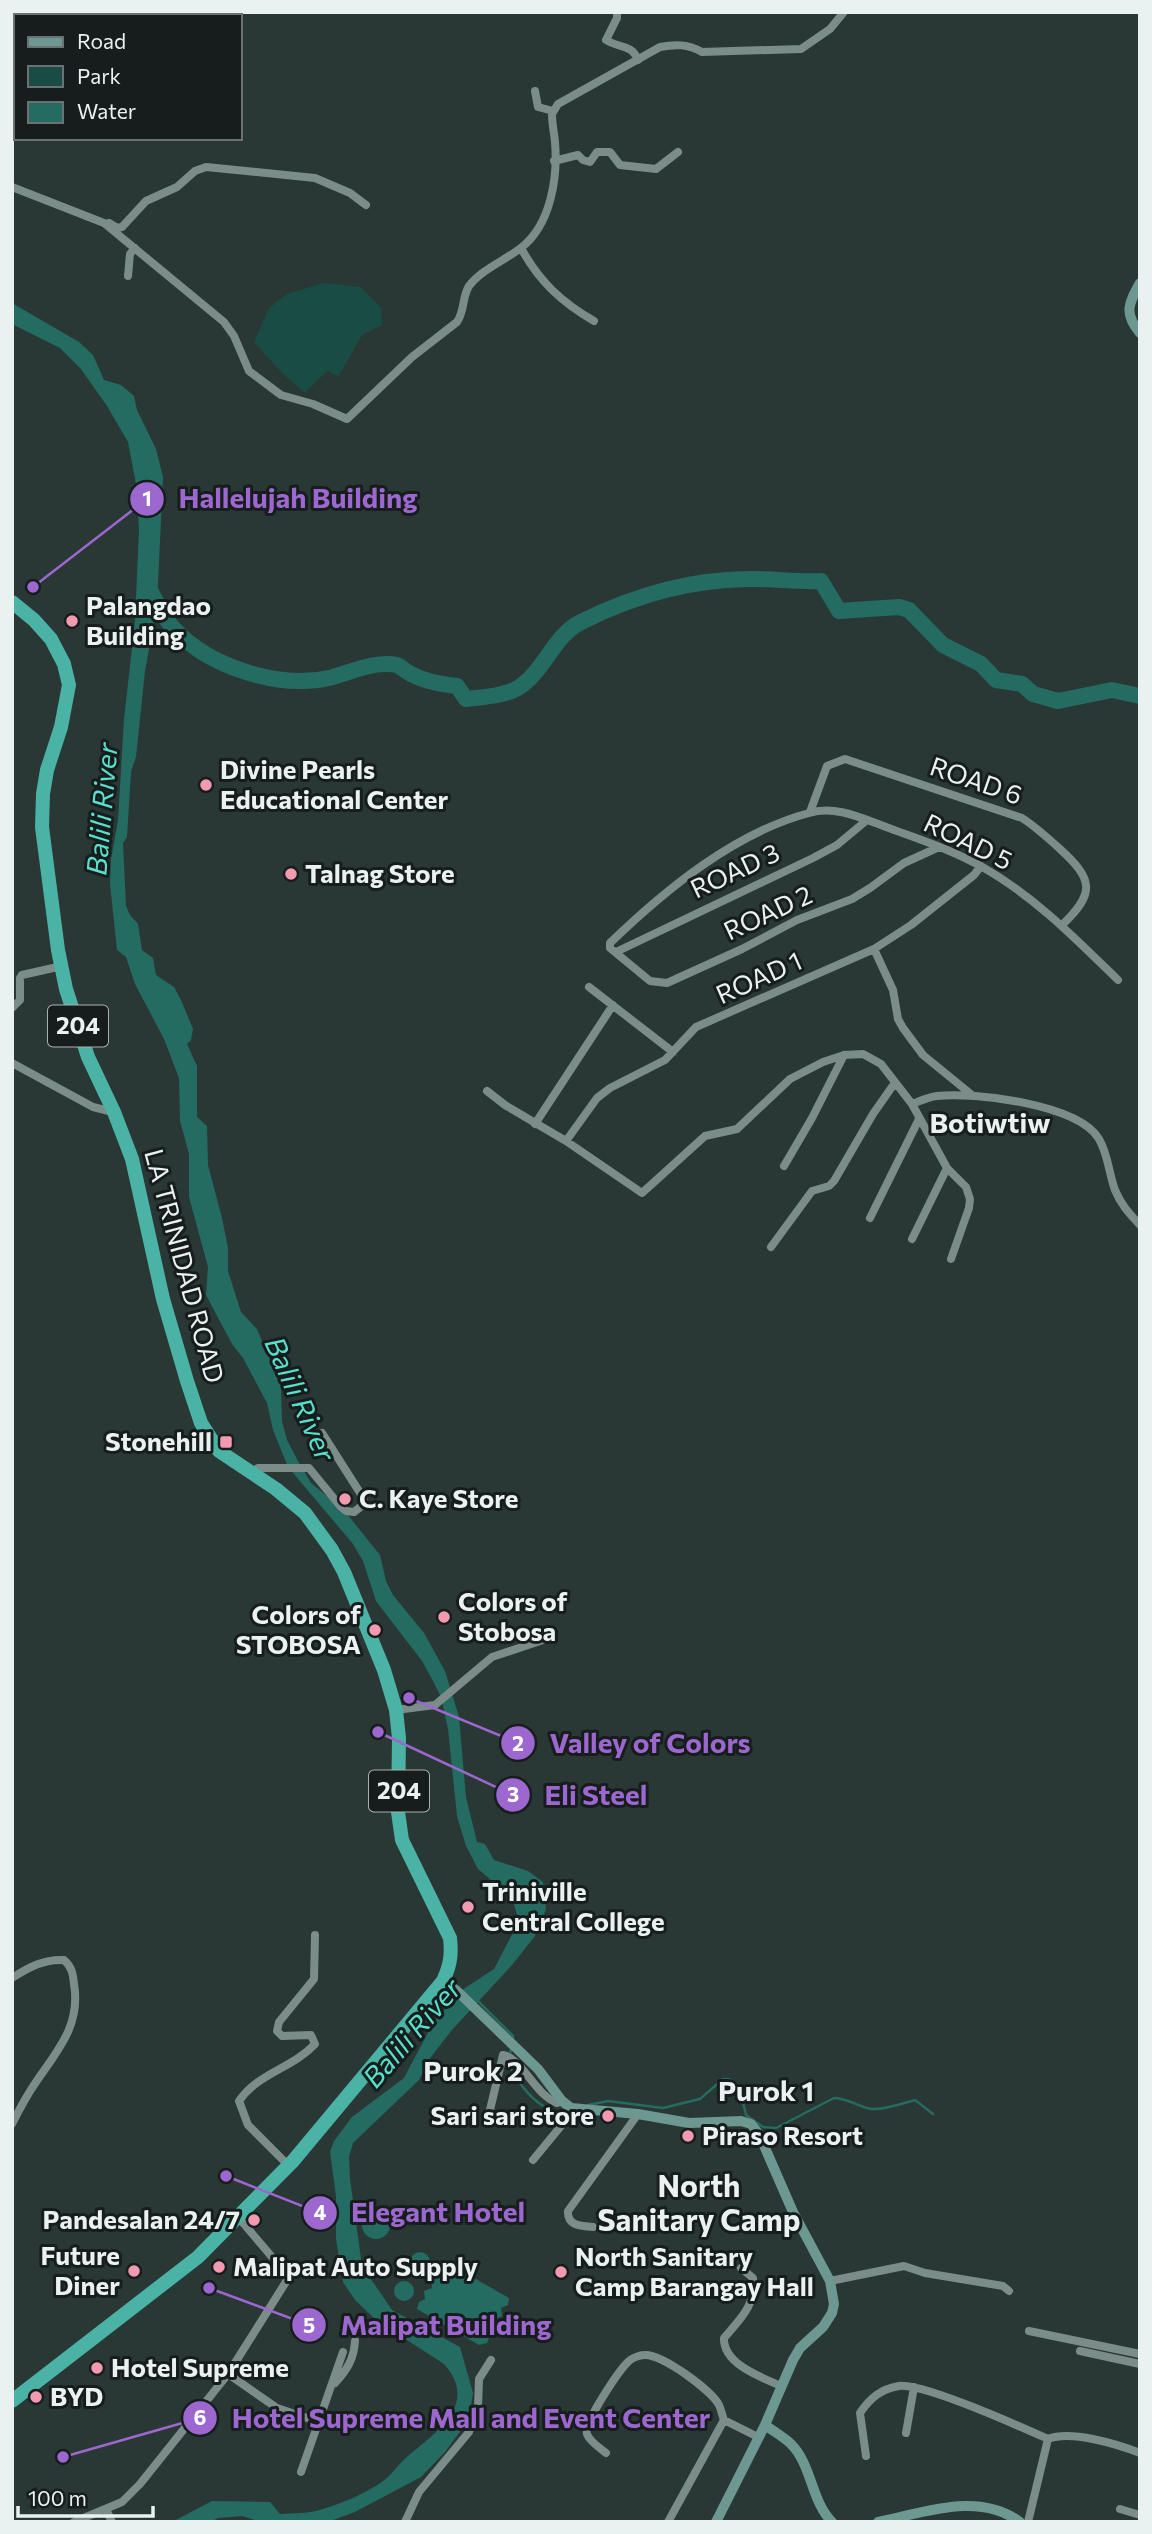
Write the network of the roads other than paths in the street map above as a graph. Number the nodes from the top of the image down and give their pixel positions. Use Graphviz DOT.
graph roads {
  1 [pos="617,12"];
  2 [pos="844,12"];
  3 [pos="638,60"];
  4 [pos="535,91"];
  5 [pos="553,111"];
  6 [pos="678,152"];
  7 [pos="554,161"];
  8 [pos="12,187"];
  9 [pos="366,205"];
  10 [pos="104,223"];
  11 [pos="135,248"];
  12 [pos="521,248"];
  13 [pos="128,276"];
  14 [pos="1140,283"];
  15 [pos="594,321"];
  16 [pos="1140,333"];
  17 [pos="12,602"];
  18 [pos="810,812"];
  19 [pos="867,820"];
  20 [pos="939,847"];
  21 [pos="981,866"];
  22 [pos="1062,925"];
  23 [pos="874,949"];
  24 [pos="616,952"];
  25 [pos="62,966"];
  26 [pos="1118,980"];
  27 [pos="589,987"];
  28 [pos="613,1005"];
  29 [pos="12,1008"];
  30 [pos="673,1052"];
  31 [pos="844,1055"];
  32 [pos="12,1063"];
  33 [pos="894,1084"];
  34 [pos="487,1091"];
  35 [pos="972,1096"];
  36 [pos="912,1104"];
  37 [pos="114,1112"];
  38 [pos="919,1119"];
  39 [pos="535,1124"];
  40 [pos="566,1141"];
  41 [pos="784,1166"];
  42 [pos="947,1168"];
  43 [pos="870,1218"];
  44 [pos="1140,1226"];
  45 [pos="912,1239"];
  46 [pos="771,1247"];
  47 [pos="951,1259"];
  48 [pos="322,1433"];
  49 [pos="250,1473"];
  50 [pos="546,1639"];
  51 [pos="396,1710"];
  52 [pos="315,1935"];
  53 [pos="12,1979"];
  54 [pos="443,1981"];
  55 [pos="562,2101"];
  56 [pos="575,2109"];
  57 [pos="490,2110"];
  58 [pos="638,2114"];
  59 [pos="12,2124"];
  60 [pos="533,2160"];
  61 [pos="288,2165"];
  62 [pos="238,2217"];
  63 [pos="593,2227"];
  64 [pos="741,2268"];
  65 [pos="830,2281"];
  66 [pos="1009,2291"];
  67 [pos="1029,2331"];
  68 [pos="355,2342"];
  69 [pos="1080,2351"];
  70 [pos="343,2352"];
  71 [pos="1140,2354"];
  72 [pos="491,2360"];
  73 [pos="1140,2364"];
  74 [pos="228,2374"];
  75 [pos="781,2386"];
  76 [pos="914,2387"];
  77 [pos="331,2388"];
  78 [pos="12,2402"];
  79 [pos="724,2420"];
  80 [pos="319,2422"];
  81 [pos="765,2425"];
  82 [pos="906,2432"];
  83 [pos="758,2437"];
  84 [pos="1048,2439"];
  85 [pos="606,2453"];
  86 [pos="1140,2453"];
  87 [pos="866,2456"];
  88 [pos="301,2472"];
  89 [pos="106,2508"];
  90 [pos="1120,2509"];
  91 [pos="1140,2515"];
  92 [pos="74,2522"];
  93 [pos="112,2522"];
  94 [pos="405,2522"];
  95 [pos="668,2522"];
  96 [pos="716,2522"];
  97 [pos="832,2522"];
  98 [pos="878,2522"];
  99 [pos="1020,2522"];
  100 [pos="1028,2522"];
  1 -- 3 [label="street"];
  2 -- 3 [label="street"];
  3 -- 5 [label="street"];
  4 -- 5 [label="street"];
  5 -- 7 [label="street"];
  6 -- 7 [label="street"];
  7 -- 12 [label="street"];
  8 -- 10 [label="street"];
  9 -- 10 [label="street"];
  10 -- 11 [label="street"];
  11 -- 12 [label="street"];
  11 -- 13 [label="street"];
  12 -- 15 [label="street"];
  14 -- 16 [label="street"];
  17 -- 25 [label="highway, LA TRINIDAD ROAD / 204"];
  18 -- 19 [label="street, ROAD 5"];
  18 -- 22 [label="street, ROAD 6"];
  18 -- 24 [label="street"];
  19 -- 20 [label="street, ROAD 5"];
  19 -- 24 [label="street, ROAD 3"];
  20 -- 21 [label="street, ROAD 5"];
  20 -- 24 [label="street, ROAD 2"];
  21 -- 22 [label="street, ROAD 5"];
  21 -- 23 [label="street, ROAD 1"];
  22 -- 26 [label="street, ROAD 5"];
  23 -- 30 [label="street, ROAD 1"];
  23 -- 35 [label="street"];
  25 -- 29 [label="street"];
  25 -- 37 [label="highway, LA TRINIDAD ROAD / 204"];
  27 -- 28 [label="street"];
  28 -- 30 [label="street"];
  28 -- 39 [label="street"];
  30 -- 40 [label="street, ROAD 1"];
  31 -- 33 [label="street"];
  31 -- 40 [label="street"];
  31 -- 41 [label="street"];
  32 -- 37 [label="street"];
  33 -- 36 [label="street"];
  33 -- 46 [label="street"];
  34 -- 39 [label="street"];
  35 -- 36 [label="street"];
  35 -- 44 [label="street"];
  36 -- 38 [label="street"];
  37 -- 49 [label="highway, LA TRINIDAD ROAD / 204"];
  38 -- 42 [label="street"];
  38 -- 43 [label="street"];
  39 -- 40 [label="street"];
  42 -- 45 [label="street"];
  42 -- 47 [label="street"];
  48 -- 49 [label="street"];
  49 -- 51 [label="highway, LA TRINIDAD ROAD / 204"];
  50 -- 51 [label="street"];
  51 -- 54 [label="highway, LA TRINIDAD ROAD / 204"];
  52 -- 61 [label="street"];
  53 -- 59 [label="street"];
  54 -- 55 [label="street"];
  54 -- 61 [label="highway, 204"];
  55 -- 56 [label="street"];
  55 -- 57 [label="street"];
  56 -- 58 [label="street"];
  56 -- 60 [label="street"];
  58 -- 63 [label="street"];
  58 -- 65 [label="street"];
  61 -- 62 [label="highway, 204"];
  62 -- 74 [label="street"];
  62 -- 78 [label="highway, 204"];
  64 -- 75 [label="street"];
  65 -- 66 [label="street"];
  65 -- 75 [label="street"];
  67 -- 71 [label="street"];
  68 -- 77 [label="street"];
  69 -- 73 [label="street"];
  70 -- 77 [label="street"];
  72 -- 94 [label="street"];
  74 -- 80 [label="street"];
  74 -- 89 [label="street"];
  75 -- 81 [label="street"];
  76 -- 82 [label="street"];
  76 -- 84 [label="street"];
  76 -- 87 [label="street"];
  77 -- 80 [label="street"];
  79 -- 83 [label="street"];
  79 -- 85 [label="street"];
  79 -- 95 [label="street"];
  80 -- 88 [label="street"];
  81 -- 83 [label="street"];
  81 -- 97 [label="street"];
  83 -- 96 [label="street"];
  84 -- 86 [label="street"];
  84 -- 100 [label="street"];
  89 -- 92 [label="street"];
  89 -- 93 [label="street"];
  90 -- 91 [label="street"];
  98 -- 99 [label="street"];
}
